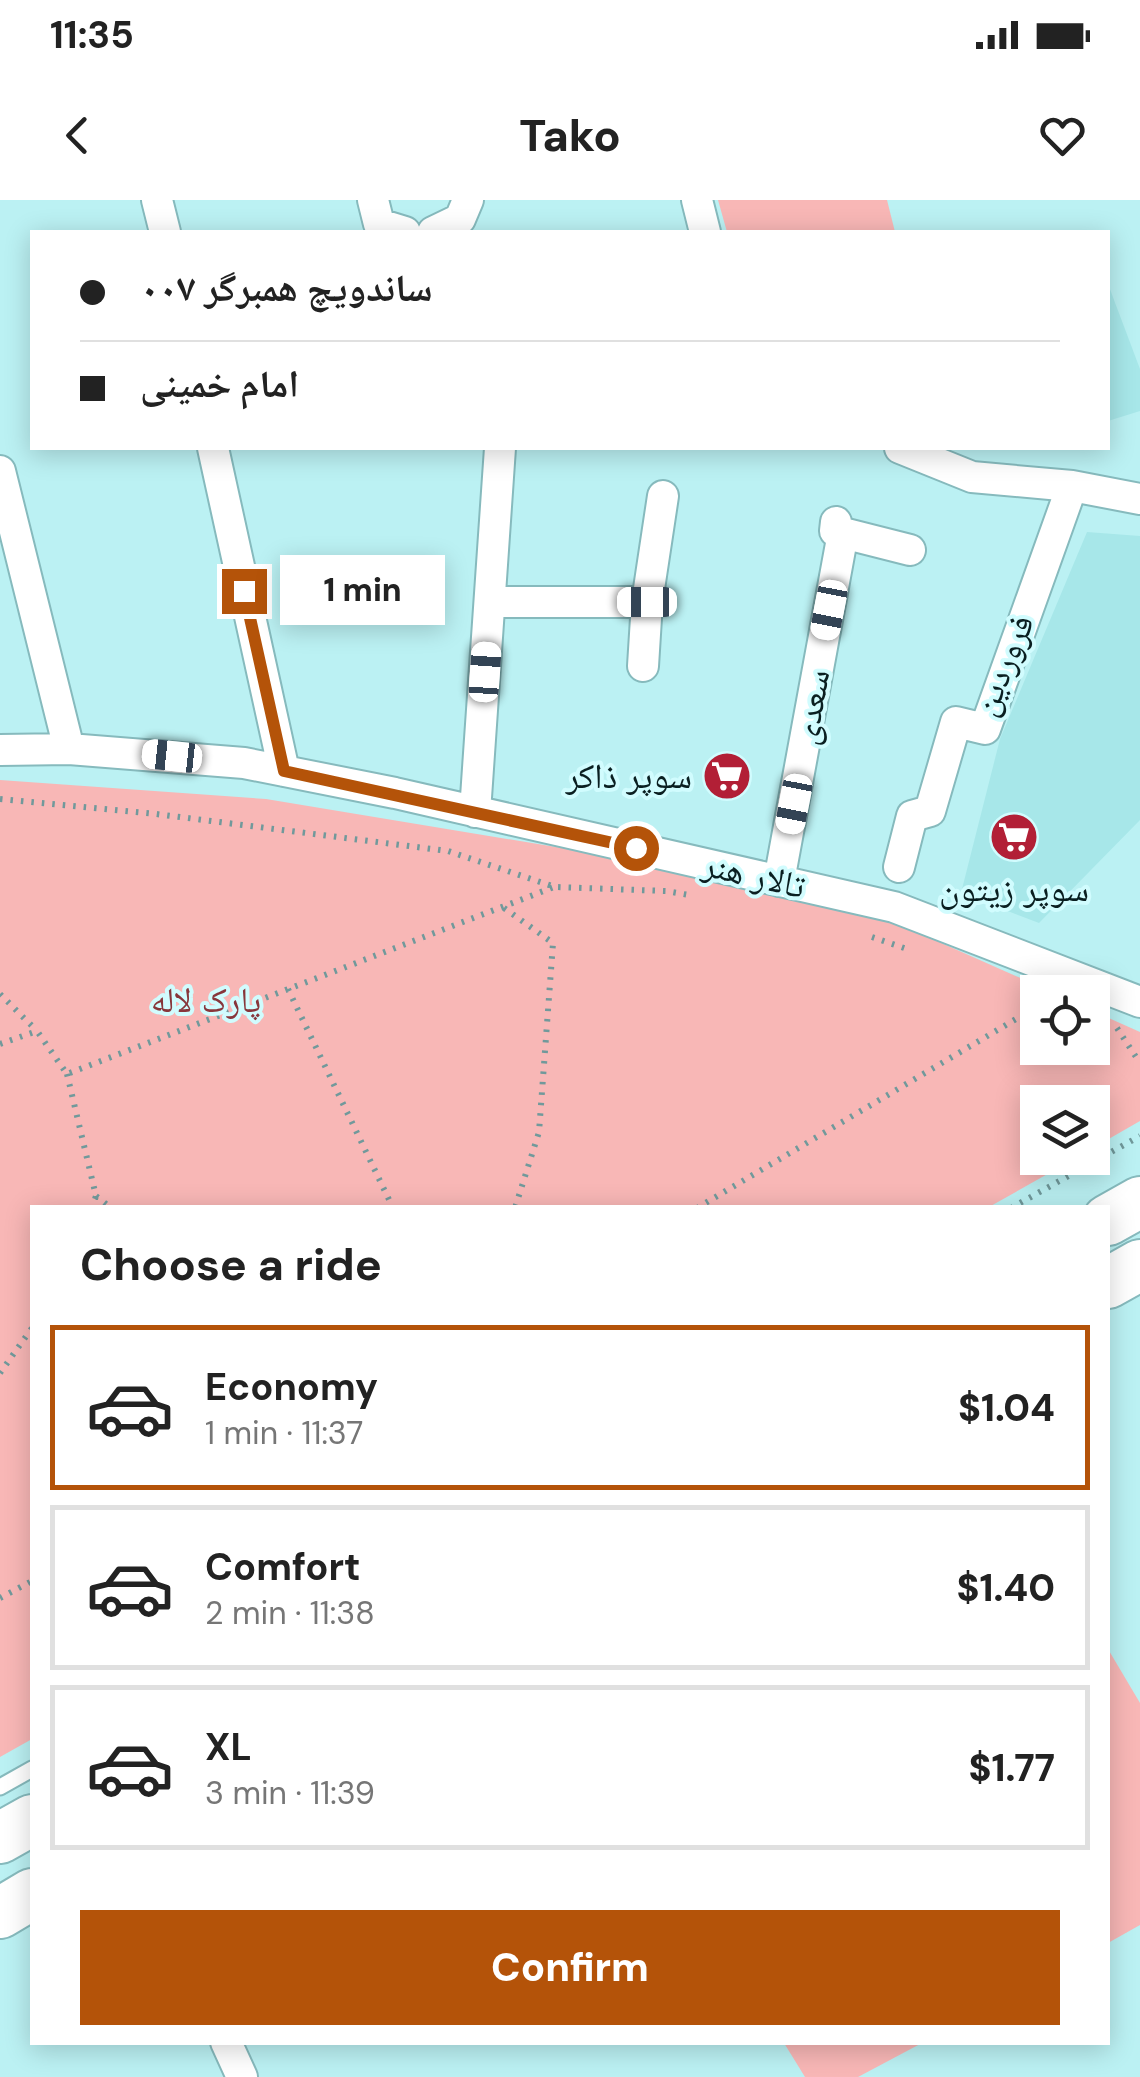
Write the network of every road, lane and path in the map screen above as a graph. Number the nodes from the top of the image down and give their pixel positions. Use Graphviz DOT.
graph roads {
  1 [pos="157,200"];
  2 [pos="373,200"];
  3 [pos="468,200"];
  4 [pos="697,200"];
  5 [pos="164,230"];
  6 [pos="398,230"];
  7 [pos="437,230"];
  8 [pos="704,230"];
  9 [pos="213,450"];
  10 [pos="500,450"];
  11 [pos="905,450"];
  12 [pos="0,470"];
  13 [pos="1072,486"];
  14 [pos="664,496"];
  15 [pos="1140,499"];
  16 [pos="910,550"];
  17 [pos="490,602"];
  18 [pos="647,602"];
  19 [pos="644,666"];
  20 [pos="69,748"];
  21 [pos="0,750"];
  22 [pos="284,771"];
  23 [pos="0,799"];
  24 [pos="475,812"];
  25 [pos="899,867"];
  26 [pos="779,881"];
  27 [pos="555,887"];
  28 [pos="704,898"];
  29 [pos="503,907"];
  30 [pos="870,936"];
  31 [pos="925,955"];
  32 [pos="288,989"];
  33 [pos="0,994"];
  34 [pos="1140,1002"];
  35 [pos="1020,1017"];
  36 [pos="1110,1026"];
  37 [pos="37,1031"];
  38 [pos="0,1044"];
  39 [pos="1140,1063"];
  40 [pos="67,1074"];
  41 [pos="1140,1136"];
  42 [pos="96,1196"];
  43 [pos="1140,1202"];
  44 [pos="93,1205"];
  45 [pos="107,1205"];
  46 [pos="392,1205"];
  47 [pos="517,1205"];
  48 [pos="702,1205"];
  49 [pos="1016,1205"];
  50 [pos="1110,1219"];
  51 [pos="1140,1265"];
  52 [pos="1110,1282"];
  53 [pos="30,1331"];
  54 [pos="0,1373"];
  55 [pos="30,1582"];
  56 [pos="0,1598"];
  57 [pos="30,1770"];
  58 [pos="0,1787"];
  59 [pos="30,1821"];
  60 [pos="0,1838"];
  61 [pos="30,1895"];
  62 [pos="0,1913"];
  63 [pos="227,2045"];
  64 [pos="242,2077"];
  1 -- 5 [label="street"];
  2 -- 6 [label="street"];
  3 -- 7 [label="street"];
  4 -- 8 [label="street"];
  9 -- 22 [label="street"];
  10 -- 17 [label="street"];
  11 -- 13 [label="street"];
  12 -- 20 [label="street"];
  13 -- 15 [label="street"];
  13 -- 25 [label="street, فروردین"];
  14 -- 18 [label="street"];
  16 -- 26 [label="street, سعدی"];
  17 -- 18 [label="street"];
  17 -- 24 [label="street"];
  18 -- 19 [label="street"];
  20 -- 21 [label="street, تالار هنر"];
  20 -- 22 [label="street, تالار هنر"];
  22 -- 24 [label="street, تالار هنر"];
  23 -- 27 [label="path"];
  24 -- 26 [label="street, تالار هنر"];
  26 -- 34 [label="street, تالار هنر"];
  27 -- 28 [label="path"];
  27 -- 29 [label="path"];
  29 -- 32 [label="path"];
  29 -- 47 [label="path"];
  30 -- 31 [label="path"];
  32 -- 40 [label="path"];
  32 -- 46 [label="path"];
  33 -- 37 [label="path"];
  35 -- 48 [label="path"];
  36 -- 39 [label="path"];
  37 -- 38 [label="path"];
  37 -- 40 [label="path"];
  40 -- 42 [label="path"];
  41 -- 49 [label="path"];
  42 -- 44 [label="path"];
  42 -- 45 [label="path"];
  43 -- 50 [label="main road"];
  51 -- 52 [label="main road"];
  53 -- 54 [label="path"];
  55 -- 56 [label="path"];
  57 -- 58 [label="lane"];
  59 -- 60 [label="main road"];
  61 -- 62 [label="main road"];
  63 -- 64 [label="street"];
}
